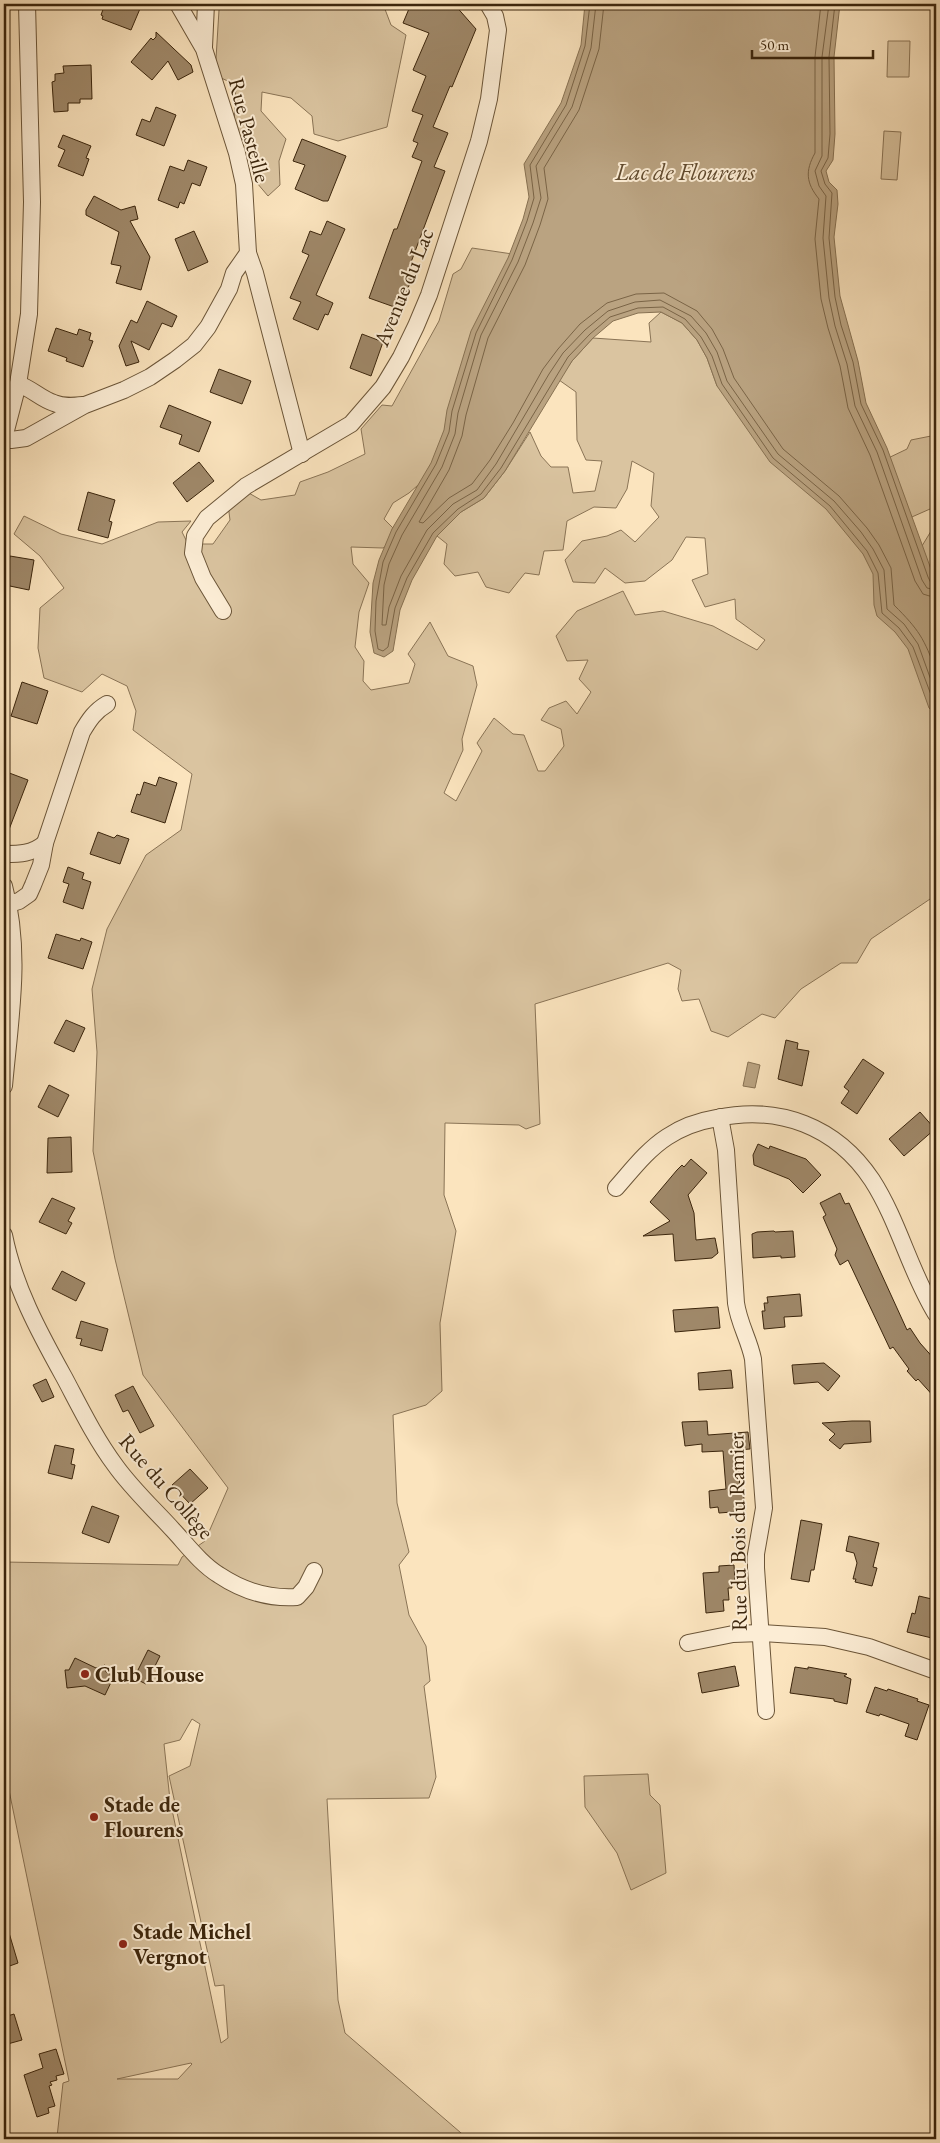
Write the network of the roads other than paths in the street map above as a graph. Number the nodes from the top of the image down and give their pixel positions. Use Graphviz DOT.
graph roads {
  1 [pos="27,4"];
  2 [pos="178,4"];
  3 [pos="206,4"];
  4 [pos="488,4"];
  5 [pos="204,49"];
  6 [pos="248,253"];
  7 [pos="18,384"];
  8 [pos="85,405"];
  9 [pos="4,438"];
  10 [pos="302,454"];
  11 [pos="223,611"];
  12 [pos="107,704"];
  13 [pos="45,843"];
  14 [pos="4,854"];
  15 [pos="4,886"];
  16 [pos="9,904"];
  17 [pos="4,1086"];
  18 [pos="720,1117"];
  19 [pos="616,1188"];
  20 [pos="4,1239"];
  21 [pos="936,1314"];
  22 [pos="314,1570"];
  23 [pos="761,1633"];
  24 [pos="688,1642"];
  25 [pos="936,1671"];
  26 [pos="766,1711"];
  1 -- 7 [label="street"];
  2 -- 5 [label="street, Rue Pasteille"];
  3 -- 5 [label="street, Rue Pasteille"];
  4 -- 10 [label="street, Avenue du Lac"];
  5 -- 6 [label="street, Rue Pasteille"];
  6 -- 8 [label="street"];
  6 -- 10 [label="street, Rue Pasteille"];
  7 -- 8 [label="street"];
  7 -- 9 [label="street"];
  8 -- 9 [label="street"];
  10 -- 11 [label="street, Avenue du Lac"];
  12 -- 13 [label="street"];
  13 -- 14 [label="street"];
  13 -- 16 [label="street"];
  15 -- 16 [label="street"];
  16 -- 17 [label="street"];
  18 -- 19 [label="street"];
  18 -- 21 [label="street"];
  18 -- 23 [label="street, Rue du Bois du Ramier"];
  20 -- 22 [label="street, Rue du Collège"];
  23 -- 24 [label="street"];
  23 -- 25 [label="street"];
  23 -- 26 [label="street, Rue du Bois du Ramier"];
}
